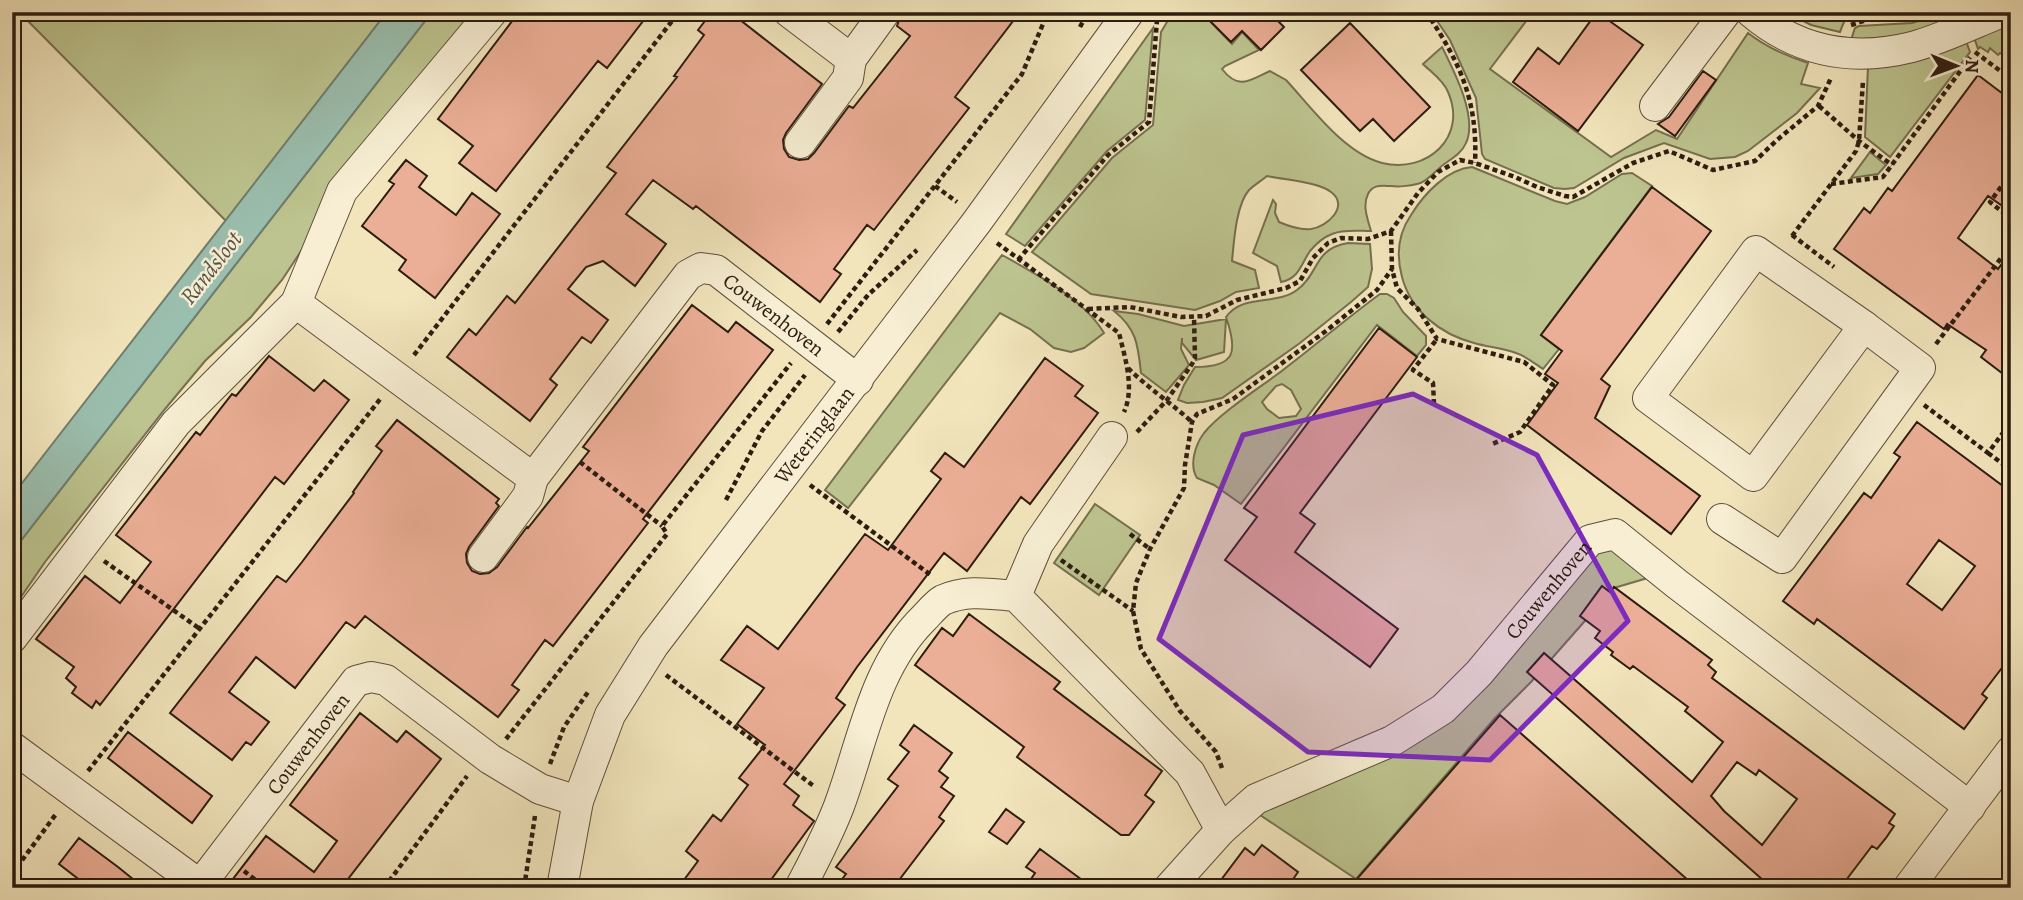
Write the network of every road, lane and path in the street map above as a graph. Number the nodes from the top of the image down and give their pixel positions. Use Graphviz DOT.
graph roads {
  1 [pos="492,12"];
  2 [pos="679,12"];
  3 [pos="789,12"];
  4 [pos="885,12"];
  5 [pos="1048,12"];
  6 [pos="1129,12"];
  7 [pos="1158,12"];
  8 [pos="1426,12"];
  9 [pos="1726,12"];
  10 [pos="1751,12"];
  11 [pos="2002,12"];
  12 [pos="1901,19"];
  13 [pos="1853,53"];
  14 [pos="851,59"];
  15 [pos="2011,79"];
  16 [pos="1655,106"];
  17 [pos="1818,106"];
  18 [pos="1859,141"];
  19 [pos="800,143"];
  20 [pos="1475,163"];
  21 [pos="1892,165"];
  22 [pos="2011,173"];
  23 [pos="1831,184"];
  24 [pos="935,186"];
  25 [pos="968,216"];
  26 [pos="2011,219"];
  27 [pos="1391,231"];
  28 [pos="2011,245"];
  29 [pos="1018,260"];
  30 [pos="1772,262"];
  31 [pos="1392,269"];
  32 [pos="296,303"];
  33 [pos="1088,309"];
  34 [pos="1194,317"];
  35 [pos="1864,326"];
  36 [pos="1437,339"];
  37 [pos="807,342"];
  38 [pos="1936,344"];
  39 [pos="1127,367"];
  40 [pos="397,377"];
  41 [pos="858,380"];
  42 [pos="1904,390"];
  43 [pos="1167,400"];
  44 [pos="1434,404"];
  45 [pos="1192,422"];
  46 [pos="2011,422"];
  47 [pos="1112,437"];
  48 [pos="558,445"];
  49 [pos="1490,446"];
  50 [pos="1988,453"];
  51 [pos="2011,470"];
  52 [pos="533,478"];
  53 [pos="802,495"];
  54 [pos="1723,519"];
  55 [pos="662,526"];
  56 [pos="1130,534"];
  57 [pos="1038,544"];
  58 [pos="83,546"];
  59 [pos="1150,549"];
  60 [pos="482,557"];
  61 [pos="1016,596"];
  62 [pos="951,598"];
  63 [pos="1133,611"];
  64 [pos="200,629"];
  65 [pos="12,638"];
  66 [pos="673,664"];
  67 [pos="665,674"];
  68 [pos="659,685"];
  69 [pos="12,747"];
  70 [pos="2011,751"];
  71 [pos="491,759"];
  72 [pos="72,792"];
  73 [pos="578,801"];
  74 [pos="839,805"];
  75 [pos="1970,807"];
  76 [pos="1215,818"];
  77 [pos="12,874"];
  78 [pos="199,886"];
  79 [pos="384,887"];
  80 [pos="449,888"];
  81 [pos="562,888"];
  82 [pos="800,888"];
  83 [pos="1169,888"];
  84 [pos="1908,888"];
  1 -- 32 [label="street"];
  2 -- 40 [label="path"];
  3 -- 14 [label="street"];
  4 -- 14 [label="street"];
  5 -- 24 [label="path"];
  6 -- 25 [label="street, Weteringlaan"];
  7 -- 29 [label="path"];
  8 -- 20 [label="path"];
  9 -- 16 [label="street"];
  10 -- 13 [label="street"];
  11 -- 13 [label="street"];
  12 -- 13 [label="path"];
  13 -- 17 [label="path"];
  13 -- 18 [label="path"];
  14 -- 19 [label="street"];
  15 -- 21 [label="path"];
  17 -- 18 [label="path"];
  17 -- 20 [label="path"];
  18 -- 21 [label="path"];
  18 -- 23 [label="path"];
  20 -- 27 [label="path"];
  21 -- 23 [label="path"];
  22 -- 26 [label="path"];
  23 -- 30 [label="path"];
  24 -- 25 [label="path"];
  24 -- 37 [label="path"];
  25 -- 29 [label="path"];
  25 -- 41 [label="street, Weteringlaan"];
  27 -- 31 [label="path"];
  27 -- 34 [label="path"];
  28 -- 38 [label="path"];
  29 -- 33 [label="path"];
  30 -- 35 [label="street"];
  30 -- 35 [label="street"];
  31 -- 36 [label="path"];
  31 -- 45 [label="path"];
  32 -- 40 [label="street"];
  32 -- 58 [label="street"];
  33 -- 34 [label="path"];
  33 -- 39 [label="path"];
  34 -- 43 [label="path"];
  35 -- 42 [label="street"];
  36 -- 44 [label="path"];
  36 -- 49 [label="path"];
  37 -- 41 [label="street, Couwenhoven"];
  37 -- 48 [label="street, Couwenhoven"];
  37 -- 55 [label="path"];
  39 -- 43 [label="path"];
  39 -- 47 [label="path"];
  40 -- 52 [label="street"];
  40 -- 64 [label="path"];
  41 -- 73 [label="street, Weteringlaan"];
  42 -- 50 [label="path"];
  42 -- 54 [label="street"];
  43 -- 45 [label="path"];
  43 -- 47 [label="path"];
  45 -- 59 [label="path"];
  46 -- 50 [label="path"];
  47 -- 57 [label="street"];
  48 -- 52 [label="street, Couwenhoven"];
  48 -- 55 [label="path"];
  50 -- 51 [label="path"];
  52 -- 60 [label="street, Couwenhoven"];
  53 -- 62 [label="path, Weteringlaan"];
  55 -- 71 [label="path"];
  56 -- 59 [label="path"];
  57 -- 61 [label="street"];
  57 -- 63 [label="path"];
  58 -- 64 [label="path"];
  58 -- 65 [label="street"];
  59 -- 63 [label="path"];
  61 -- 62 [label="street"];
  61 -- 76 [label="street"];
  62 -- 74 [label="street"];
  63 -- 76 [label="path"];
  64 -- 72 [label="path"];
  66 -- 67 [label="path"];
  67 -- 68 [label="path"];
  67 -- 74 [label="path"];
  69 -- 72 [label="street, Couwenhoven"];
  70 -- 75 [label="street"];
  71 -- 73 [label="street, Couwenhoven"];
  71 -- 78 [label="street, Couwenhoven"];
  71 -- 79 [label="path"];
  72 -- 77 [label="path"];
  72 -- 78 [label="street, Couwenhoven"];
  73 -- 81 [label="street, Weteringlaan"];
  74 -- 82 [label="street"];
  75 -- 76 [label="street, Couwenhoven"];
  75 -- 84 [label="street"];
  76 -- 83 [label="street, Couwenhoven"];
  79 -- 80 [label="path"];
}
